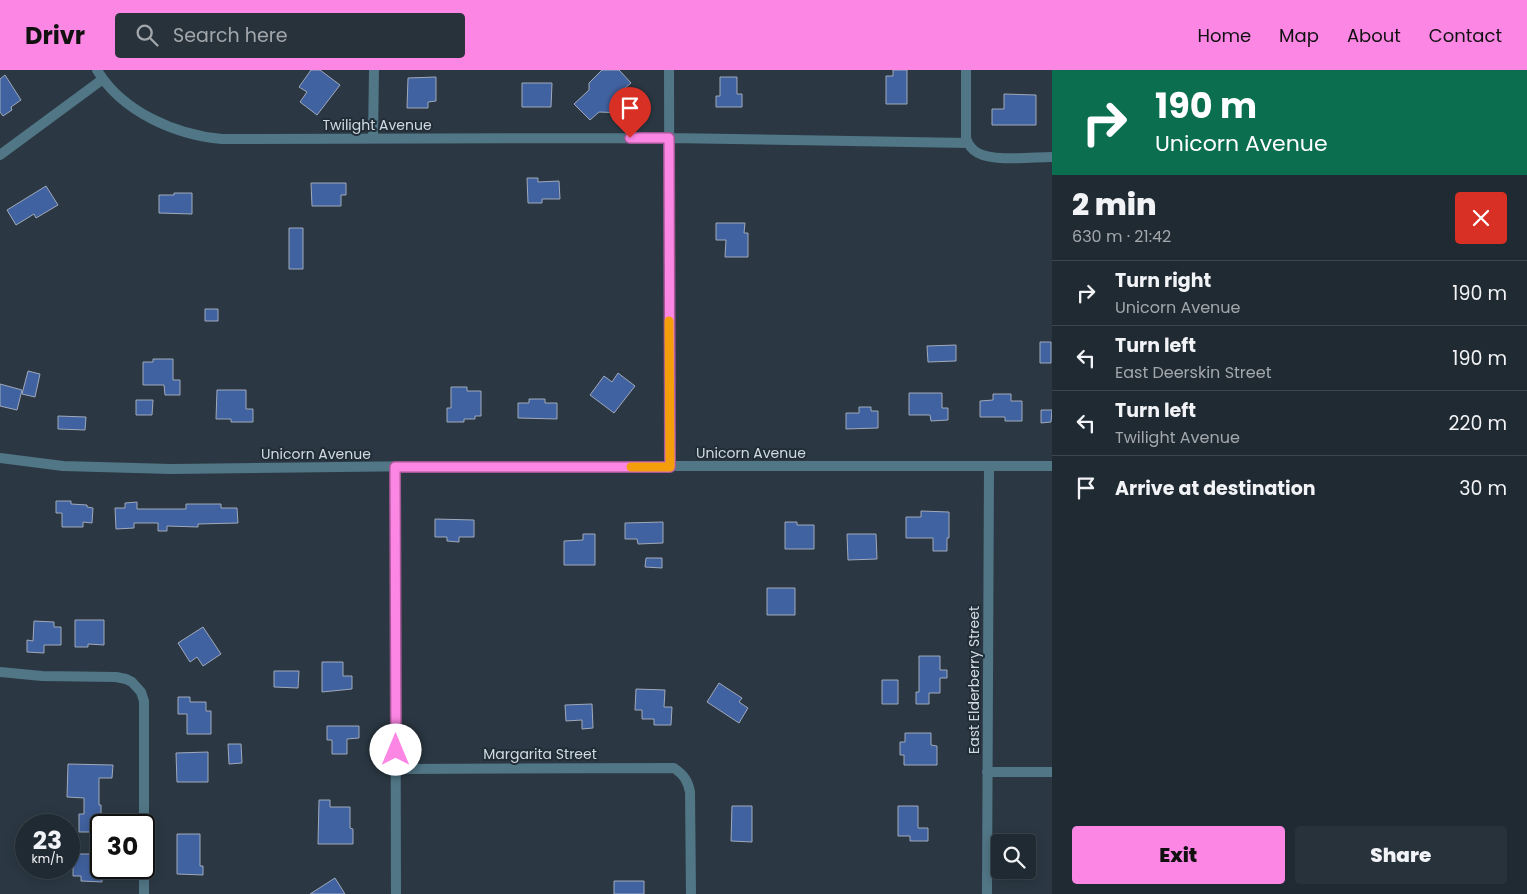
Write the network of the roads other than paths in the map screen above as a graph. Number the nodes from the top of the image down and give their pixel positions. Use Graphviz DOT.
graph roads {
  1 [pos="97,70"];
  2 [pos="374,70"];
  3 [pos="669,70"];
  4 [pos="966,70"];
  5 [pos="103,79"];
  6 [pos="373,138"];
  7 [pos="669,138"];
  8 [pos="968,143"];
  9 [pos="0,155"];
  10 [pos="1052,157"];
  11 [pos="0,458"];
  12 [pos="988,466"];
  13 [pos="1052,466"];
  14 [pos="395,467"];
  15 [pos="670,467"];
  16 [pos="0,672"];
  17 [pos="396,769"];
  18 [pos="987,772"];
  19 [pos="1052,772"];
  20 [pos="144,894"];
  21 [pos="396,894"];
  22 [pos="691,894"];
  23 [pos="987,894"];
  1 -- 5 [label="street, Twilight Avenue"];
  2 -- 6 [label="street"];
  3 -- 7 [label="street"];
  4 -- 8 [label="street"];
  5 -- 6 [label="street, Twilight Avenue"];
  5 -- 9 [label="street"];
  6 -- 7 [label="street, Twilight Avenue"];
  7 -- 8 [label="street, Twilight Avenue"];
  7 -- 15 [label="street"];
  8 -- 10 [label="street"];
  11 -- 14 [label="street, Unicorn Avenue"];
  12 -- 13 [label="street, Unicorn Avenue"];
  12 -- 15 [label="street, Unicorn Avenue"];
  12 -- 18 [label="street, East Elderberry Street"];
  14 -- 15 [label="street, Unicorn Avenue"];
  14 -- 17 [label="street"];
  16 -- 20 [label="street"];
  17 -- 21 [label="street"];
  17 -- 22 [label="street, Margarita Street"];
  18 -- 19 [label="street"];
  18 -- 23 [label="street, East Elderberry Street"];
}
